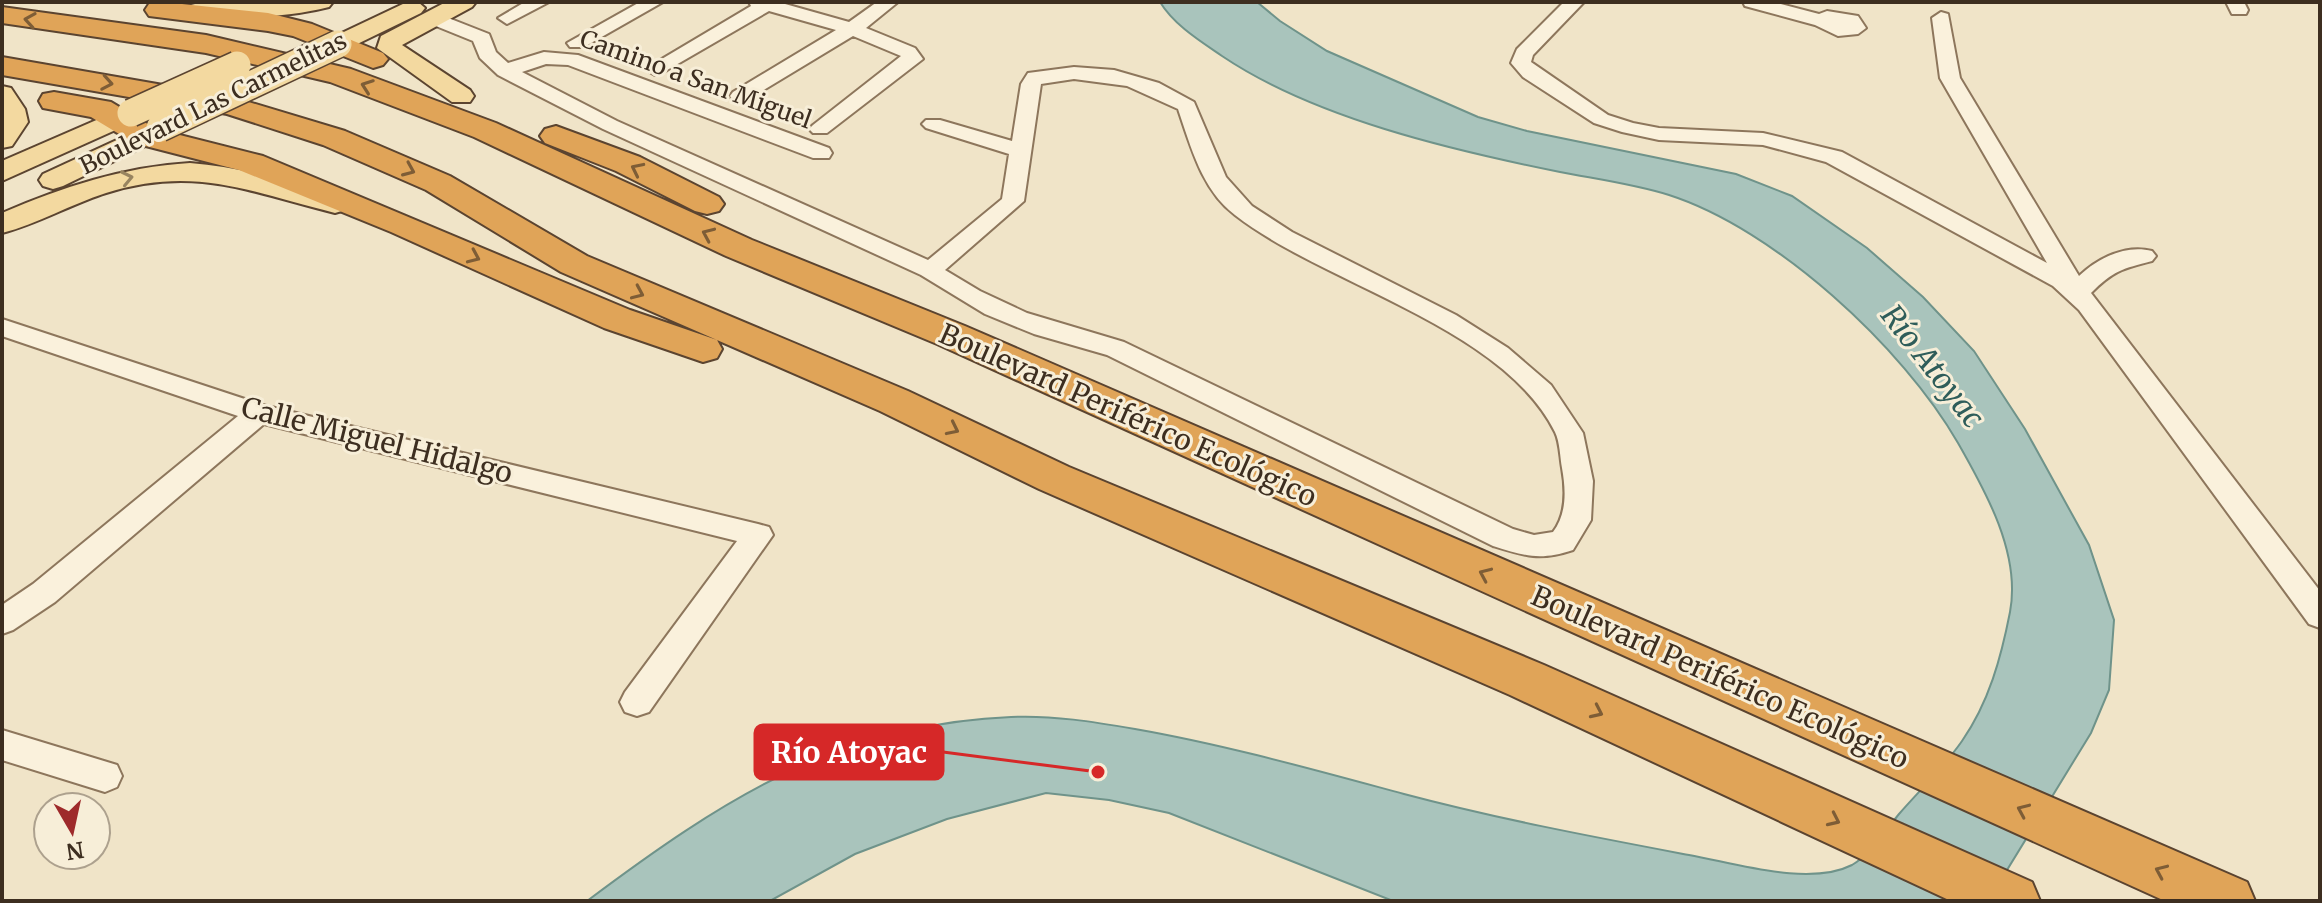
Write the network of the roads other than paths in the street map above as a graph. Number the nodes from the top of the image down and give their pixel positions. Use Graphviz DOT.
graph roads {
  1 [pos="59,2"];
  2 [pos="321,2"];
  3 [pos="380,2"];
  4 [pos="464,2"];
  5 [pos="540,2"];
  6 [pos="654,2"];
  7 [pos="889,2"];
  8 [pos="1575,2"];
  9 [pos="1752,2"];
  10 [pos="762,4"];
  11 [pos="1870,4"];
  12 [pos="151,9"];
  13 [pos="429,10"];
  14 [pos="2,15"];
  15 [pos="507,18"];
  16 [pos="1941,18"];
  17 [pos="852,29"];
  18 [pos="311,32"];
  19 [pos="577,43"];
  20 [pos="338,44"];
  21 [pos="2,66"];
  22 [pos="655,69"];
  23 [pos="505,71"];
  24 [pos="2,92"];
  25 [pos="461,96"];
  26 [pos="740,96"];
  27 [pos="138,124"];
  28 [pos="933,124"];
  29 [pos="820,129"];
  30 [pos="2,140"];
  31 [pos="1022,151"];
  32 [pos="821,153"];
  33 [pos="2,172"];
  34 [pos="2,204"];
  35 [pos="2,224"];
  36 [pos="403,225"];
  37 [pos="2144,256"];
  38 [pos="930,270"];
  39 [pos="2077,293"];
  40 [pos="2,327"];
  41 [pos="951,335"];
  42 [pos="894,401"];
  43 [pos="259,413"];
  44 [pos="2320,615"];
  45 [pos="2,621"];
  46 [pos="637,702"];
  47 [pos="2,745"];
  48 [pos="105,776"];
  49 [pos="2012,901"];
  50 [pos="2227,901"];
  1 -- 12 [label="highway"];
  2 -- 12 [label="main road"];
  3 -- 18 [label="main road, Boulevard Las Carmelitas"];
  4 -- 13 [label="main road"];
  5 -- 15 [label="street"];
  6 -- 19 [label="street"];
  7 -- 17 [label="street"];
  8 -- 39 [label="street"];
  9 -- 11 [label="street"];
  10 -- 17 [label="street"];
  10 -- 22 [label="street"];
  12 -- 18 [label="highway"];
  13 -- 20 [label="main road, Boulevard Las Carmelitas"];
  13 -- 23 [label="street"];
  13 -- 25 [label="main road"];
  41 -- 14 [label="highway, Boulevard Periférico Ecológico, one-way"];
  16 -- 39 [label="street"];
  17 -- 26 [label="street"];
  17 -- 29 [label="street"];
  18 -- 20 [label="highway"];
  18 -- 27 [label="main road, Boulevard Las Carmelitas, bridge"];
  20 -- 25 [label="highway"];
  20 -- 27 [label="main road, Boulevard Las Carmelitas, bridge"];
  21 -- 42 [label="highway, one-way"];
  23 -- 32 [label="street, Camino a San Miguel"];
  23 -- 38 [label="street"];
  24 -- 27 [label="highway"];
  24 -- 30 [label="main road"];
  41 -- 25 [label="highway, one-way"];
  27 -- 33 [label="main road, Boulevard Las Carmelitas"];
  27 -- 34 [label="main road, Boulevard Las Carmelitas"];
  27 -- 36 [label="highway"];
  28 -- 31 [label="street"];
  31 -- 38 [label="street"];
  31 -- 38 [label="street"];
  35 -- 36 [label="main road, one-way"];
  36 -- 42 [label="highway, one-way"];
  37 -- 39 [label="street"];
  39 -- 44 [label="street"];
  40 -- 43 [label="street, Calle Miguel Hidalgo"];
  50 -- 41 [label="highway, Boulevard Periférico Ecológico, one-way"];
  42 -- 49 [label="highway, one-way"];
  43 -- 45 [label="street"];
  43 -- 46 [label="street, Calle Miguel Hidalgo"];
  47 -- 48 [label="street"];
}
